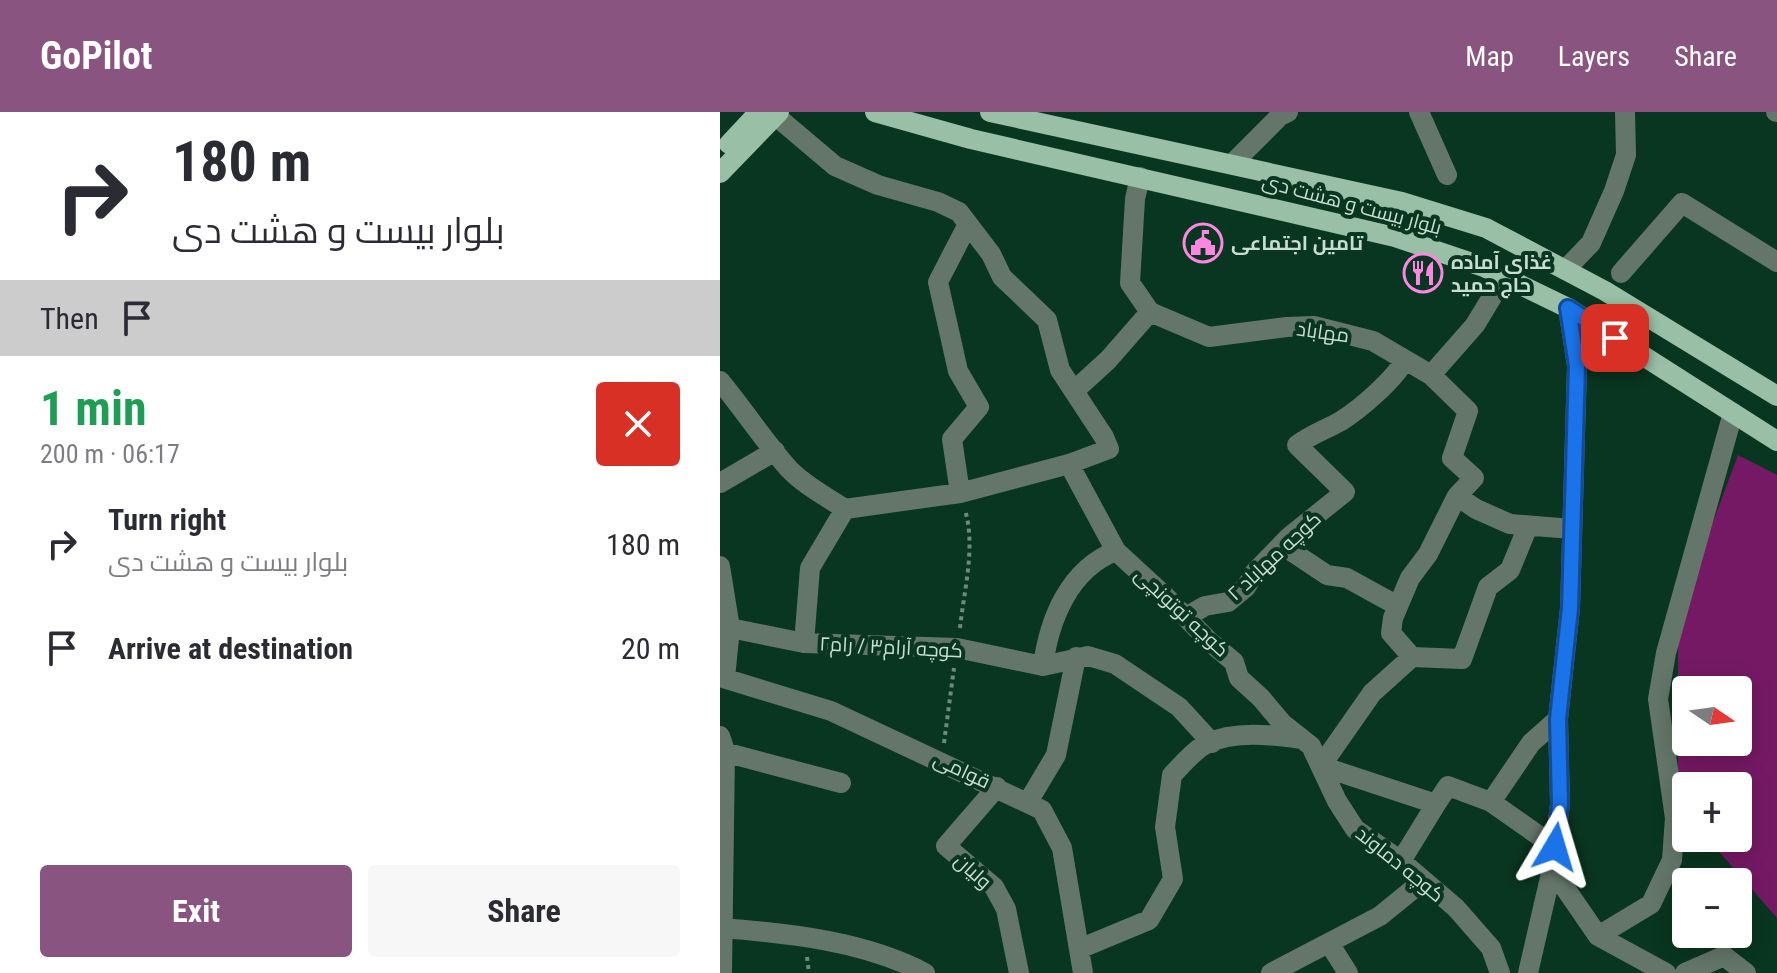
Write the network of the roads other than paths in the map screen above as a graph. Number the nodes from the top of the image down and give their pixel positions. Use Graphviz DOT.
graph roads {
  1 [pos="875,112"];
  2 [pos="990,112"];
  3 [pos="1288,112"];
  4 [pos="1419,112"];
  5 [pos="1625,112"];
  6 [pos="771,113"];
  7 [pos="1066,120"];
  8 [pos="720,154"];
  9 [pos="1233,163"];
  10 [pos="720,173"];
  11 [pos="1447,175"];
  12 [pos="1140,177"];
  13 [pos="1224,196"];
  14 [pos="968,224"];
  15 [pos="1777,262"];
  16 [pos="1565,270"];
  17 [pos="1621,273"];
  18 [pos="1504,277"];
  19 [pos="1568,308"];
  20 [pos="1150,312"];
  21 [pos="1404,361"];
  22 [pos="1431,375"];
  23 [pos="720,381"];
  24 [pos="1074,391"];
  25 [pos="1777,396"];
  26 [pos="1733,413"];
  27 [pos="1777,441"];
  28 [pos="775,451"];
  29 [pos="1069,464"];
  30 [pos="720,483"];
  31 [pos="960,493"];
  32 [pos="1457,496"];
  33 [pos="845,509"];
  34 [pos="1528,526"];
  35 [pos="1572,529"];
  36 [pos="1282,545"];
  37 [pos="1116,551"];
  38 [pos="720,566"];
  39 [pos="723,605"];
  40 [pos="1398,606"];
  41 [pos="1186,617"];
  42 [pos="730,628"];
  43 [pos="804,643"];
  44 [pos="1076,657"];
  45 [pos="1412,657"];
  46 [pos="1043,666"];
  47 [pos="723,678"];
  48 [pos="1558,719"];
  49 [pos="1212,743"];
  50 [pos="1307,743"];
  51 [pos="722,746"];
  52 [pos="1321,766"];
  53 [pos="841,783"];
  54 [pos="997,787"];
  55 [pos="1028,802"];
  56 [pos="1491,802"];
  57 [pos="1436,804"];
  58 [pos="1555,847"];
  59 [pos="1401,861"];
  60 [pos="1552,869"];
  61 [pos="1423,881"];
  62 [pos="721,928"];
  63 [pos="1598,936"];
  64 [pos="1329,943"];
  65 [pos="1079,949"];
  66 [pos="722,973"];
  67 [pos="925,973"];
  68 [pos="1019,973"];
  69 [pos="1083,973"];
  70 [pos="1271,973"];
  71 [pos="1348,973"];
  72 [pos="1500,973"];
  73 [pos="1528,973"];
  74 [pos="1666,973"];
  75 [pos="1685,973"];
  76 [pos="1746,973"];
  1 -- 12 [label="main road, بلوار بیست و هشت دی"];
  2 -- 7 [label="main road, بلوار بیست و هشت دی"];
  3 -- 9 [label="street"];
  4 -- 11 [label="street"];
  5 -- 16 [label="street"];
  6 -- 8 [label="main road"];
  6 -- 10 [label="main road"];
  6 -- 14 [label="street"];
  7 -- 9 [label="main road, بلوار بیست و هشت دی"];
  9 -- 13 [label="main road"];
  9 -- 16 [label="main road, بلوار بیست و هشت دی"];
  12 -- 13 [label="main road, بلوار بیست و هشت دی"];
  12 -- 20 [label="street"];
  13 -- 18 [label="main road, بلوار بیست و هشت دی"];
  14 -- 24 [label="street"];
  14 -- 31 [label="street"];
  15 -- 17 [label="street"];
  16 -- 25 [label="main road, بلوار بیست و هشت دی"];
  18 -- 19 [label="main road, بلوار بیست و هشت دی"];
  18 -- 22 [label="street"];
  19 -- 26 [label="main road, بلوار بیست و هشت دی"];
  19 -- 35 [label="street"];
  20 -- 21 [label="street, مهاباد"];
  20 -- 24 [label="street"];
  21 -- 22 [label="street, مهاباد"];
  21 -- 36 [label="street, کوچه مهاباد ۲"];
  22 -- 32 [label="street, مهاباد"];
  23 -- 28 [label="street"];
  24 -- 29 [label="street"];
  26 -- 27 [label="main road, بلوار بیست و هشت دی"];
  26 -- 63 [label="street"];
  28 -- 30 [label="street"];
  28 -- 33 [label="street"];
  29 -- 31 [label="street"];
  29 -- 37 [label="street, کوچه توتونچی"];
  31 -- 33 [label="street"];
  32 -- 34 [label="street"];
  32 -- 40 [label="street"];
  33 -- 43 [label="street"];
  34 -- 35 [label="street"];
  34 -- 45 [label="street"];
  35 -- 48 [label="street"];
  36 -- 40 [label="street"];
  36 -- 41 [label="street, کوچه مهاباد ۲"];
  37 -- 41 [label="street, کوچه توتونچی"];
  37 -- 46 [label="street"];
  38 -- 39 [label="street"];
  39 -- 42 [label="street"];
  40 -- 45 [label="street"];
  41 -- 50 [label="street, کوچه توتونچی"];
  42 -- 43 [label="street, کوچه آرام۳ / رام۲"];
  42 -- 47 [label="street"];
  43 -- 46 [label="street, کوچه آرام۳ / رام۲"];
  44 -- 46 [label="street, کوچه آرام۳ / رام۲"];
  44 -- 49 [label="street, کوچه آرام۳ / رام۲"];
  44 -- 55 [label="street"];
  45 -- 52 [label="street"];
  47 -- 54 [label="street, قوامی"];
  48 -- 56 [label="street"];
  48 -- 58 [label="street"];
  49 -- 50 [label="street"];
  49 -- 65 [label="street"];
  50 -- 52 [label="street, کوچه دماوند"];
  51 -- 53 [label="street"];
  51 -- 62 [label="street"];
  52 -- 57 [label="street"];
  52 -- 59 [label="street, کوچه دماوند"];
  54 -- 55 [label="street, قوامی"];
  54 -- 68 [label="street, ولیان"];
  55 -- 65 [label="street, قوامی"];
  56 -- 57 [label="street"];
  56 -- 58 [label="street"];
  57 -- 59 [label="street"];
  58 -- 60 [label="street"];
  59 -- 61 [label="street, کوچه دماوند"];
  60 -- 63 [label="street"];
  60 -- 73 [label="street"];
  61 -- 64 [label="street"];
  61 -- 72 [label="street, کوچه دماوند"];
  62 -- 66 [label="street"];
  62 -- 67 [label="street"];
  63 -- 74 [label="street"];
  64 -- 70 [label="street"];
  64 -- 71 [label="street"];
  65 -- 69 [label="street, قوامی"];
  75 -- 76 [label="street"];
}
